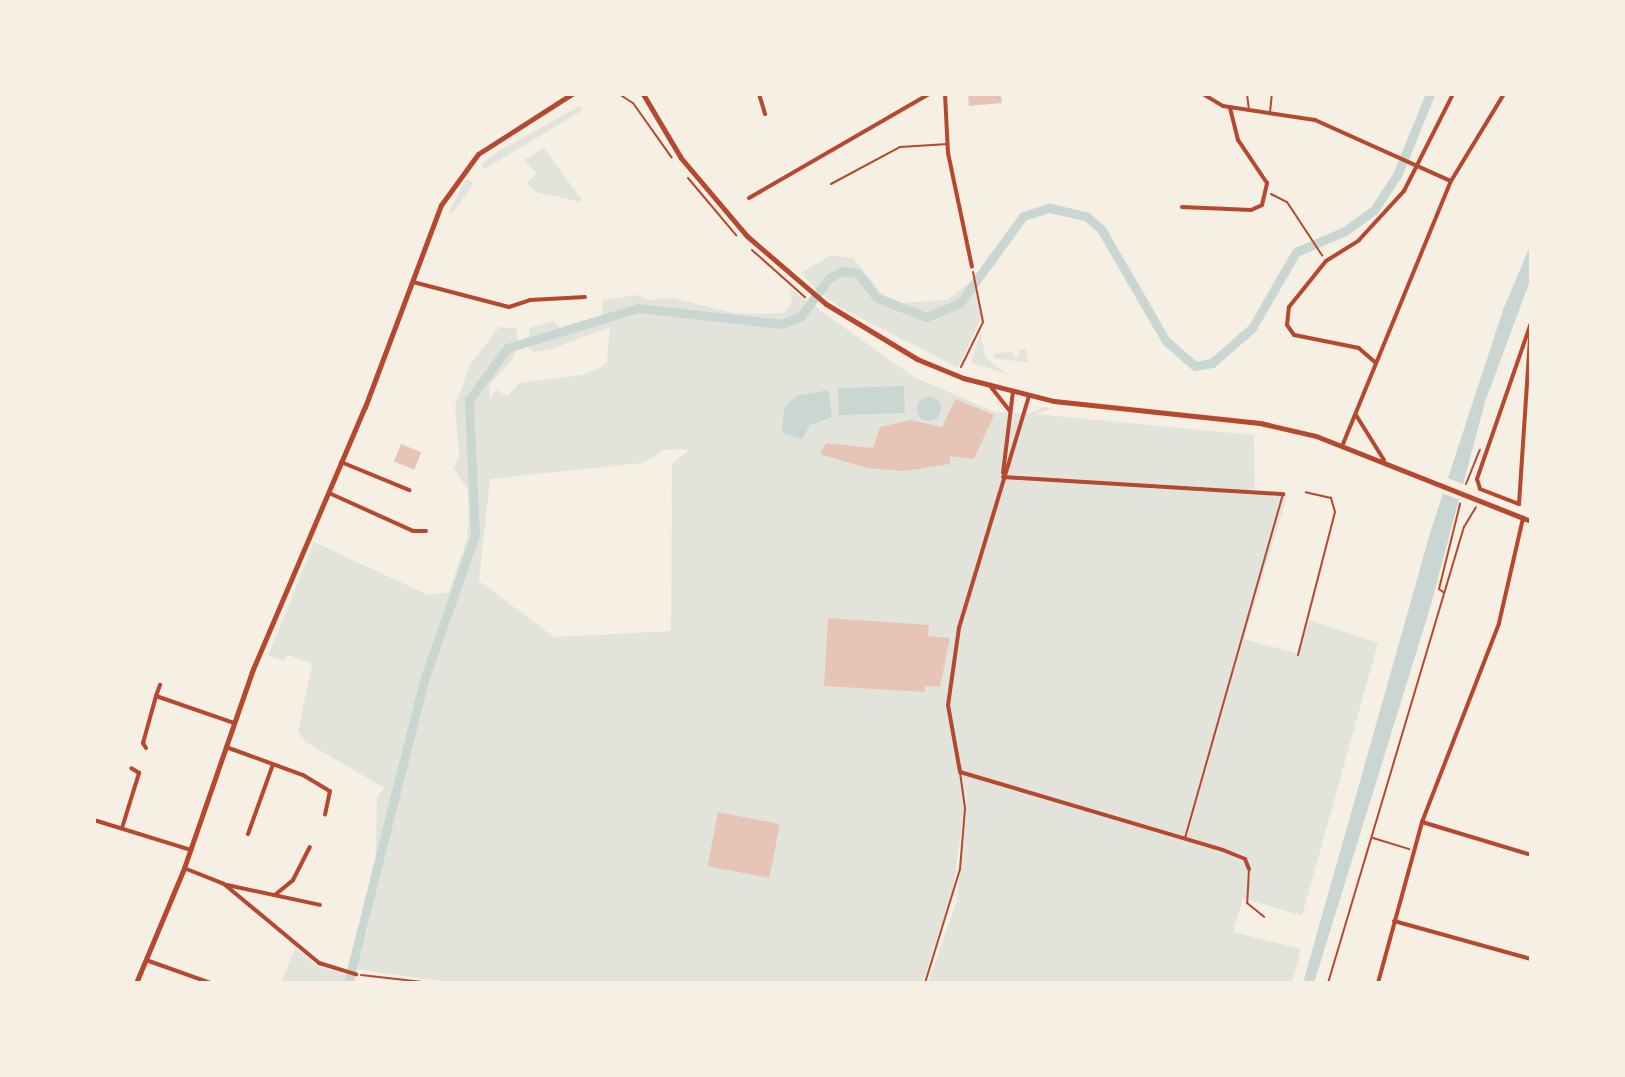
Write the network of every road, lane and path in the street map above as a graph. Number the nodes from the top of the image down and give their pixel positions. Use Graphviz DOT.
graph roads {
  1 [pos="572,94"];
  2 [pos="759,94"];
  3 [pos="929,94"];
  4 [pos="945,94"];
  5 [pos="1203,94"];
  6 [pos="1247,94"];
  7 [pos="1272,94"];
  8 [pos="1453,94"];
  9 [pos="1504,94"];
  10 [pos="642,95"];
  11 [pos="1230,108"];
  12 [pos="1250,111"];
  13 [pos="1270,113"];
  14 [pos="765,114"];
  15 [pos="948,144"];
  16 [pos="1417,163"];
  17 [pos="1451,181"];
  18 [pos="831,184"];
  19 [pos="1266,193"];
  20 [pos="749,198"];
  21 [pos="1182,207"];
  22 [pos="1318,251"];
  23 [pos="972,270"];
  24 [pos="411,282"];
  25 [pos="585,297"];
  26 [pos="1531,324"];
  27 [pos="1376,363"];
  28 [pos="961,367"];
  29 [pos="991,387"];
  30 [pos="1013,392"];
  31 [pos="1029,396"];
  32 [pos="1010,412"];
  33 [pos="1356,414"];
  34 [pos="1343,444"];
  35 [pos="1384,460"];
  36 [pos="341,462"];
  37 [pos="1003,477"];
  38 [pos="409,490"];
  39 [pos="328,492"];
  40 [pos="1306,492"];
  41 [pos="1283,494"];
  42 [pos="1460,504"];
  43 [pos="1477,507"];
  44 [pos="1523,518"];
  45 [pos="1531,521"];
  46 [pos="426,531"];
  47 [pos="1444,593"];
  48 [pos="1298,655"];
  49 [pos="160,685"];
  50 [pos="156,696"];
  51 [pos="234,723"];
  52 [pos="226,747"];
  53 [pos="146,748"];
  54 [pos="273,764"];
  55 [pos="131,768"];
  56 [pos="960,772"];
  57 [pos="325,814"];
  58 [pos="94,820"];
  59 [pos="1422,822"];
  60 [pos="122,828"];
  61 [pos="248,834"];
  62 [pos="1373,837"];
  63 [pos="1185,839"];
  64 [pos="310,847"];
  65 [pos="191,850"];
  66 [pos="1414,850"];
  67 [pos="1531,855"];
  68 [pos="184,868"];
  69 [pos="1249,869"];
  70 [pos="224,884"];
  71 [pos="274,895"];
  72 [pos="320,905"];
  73 [pos="1264,917"];
  74 [pos="1393,921"];
  75 [pos="1531,959"];
  76 [pos="146,960"];
  77 [pos="356,974"];
  78 [pos="136,983"];
  79 [pos="211,983"];
  80 [pos="432,983"];
  81 [pos="925,983"];
  82 [pos="1328,983"];
  83 [pos="1378,983"];
  1 -- 24 [label="main road"];
  2 -- 14 [label="street"];
  3 -- 20 [label="street"];
  4 -- 15 [label="street"];
  5 -- 11 [label="street"];
  6 -- 12 [label="lane"];
  7 -- 13 [label="lane"];
  8 -- 16 [label="street"];
  9 -- 17 [label="street"];
  10 -- 29 [label="main road"];
  11 -- 12 [label="street"];
  11 -- 19 [label="street"];
  12 -- 13 [label="street"];
  13 -- 16 [label="street"];
  15 -- 18 [label="lane"];
  15 -- 23 [label="street"];
  16 -- 17 [label="street"];
  16 -- 27 [label="street"];
  17 -- 27 [label="street"];
  19 -- 21 [label="street"];
  19 -- 22 [label="path"];
  23 -- 28 [label="path"];
  24 -- 25 [label="street"];
  24 -- 36 [label="main road"];
  26 -- 26 [label="street"];
  27 -- 33 [label="street"];
  29 -- 30 [label="main road"];
  29 -- 32 [label="street"];
  30 -- 31 [label="main road"];
  30 -- 32 [label="street"];
  31 -- 34 [label="main road"];
  31 -- 37 [label="street"];
  32 -- 37 [label="street"];
  33 -- 34 [label="street"];
  33 -- 35 [label="street"];
  34 -- 35 [label="main road"];
  35 -- 44 [label="main road"];
  36 -- 38 [label="street"];
  36 -- 39 [label="main road"];
  37 -- 41 [label="street"];
  37 -- 56 [label="street"];
  39 -- 46 [label="street"];
  39 -- 51 [label="main road"];
  40 -- 48 [label="lane"];
  41 -- 63 [label="lane"];
  42 -- 47 [label="path"];
  43 -- 47 [label="path"];
  44 -- 45 [label="main road"];
  44 -- 59 [label="street"];
  47 -- 62 [label="path"];
  49 -- 50 [label="street"];
  50 -- 51 [label="street"];
  50 -- 53 [label="street"];
  51 -- 52 [label="main road"];
  52 -- 54 [label="street"];
  52 -- 65 [label="main road"];
  54 -- 57 [label="street"];
  54 -- 61 [label="street"];
  55 -- 60 [label="street"];
  56 -- 63 [label="street"];
  56 -- 81 [label="lane"];
  58 -- 60 [label="street"];
  59 -- 66 [label="street"];
  59 -- 67 [label="street"];
  60 -- 65 [label="street"];
  62 -- 66 [label="path"];
  62 -- 82 [label="path"];
  63 -- 69 [label="street"];
  64 -- 71 [label="street"];
  65 -- 68 [label="main road"];
  66 -- 74 [label="street"];
  68 -- 70 [label="street"];
  68 -- 76 [label="main road"];
  69 -- 73 [label="lane"];
  70 -- 71 [label="street"];
  70 -- 77 [label="street"];
  71 -- 72 [label="street"];
  74 -- 75 [label="street"];
  74 -- 83 [label="street"];
  76 -- 78 [label="main road"];
  76 -- 79 [label="street"];
  77 -- 80 [label="path"];
}
